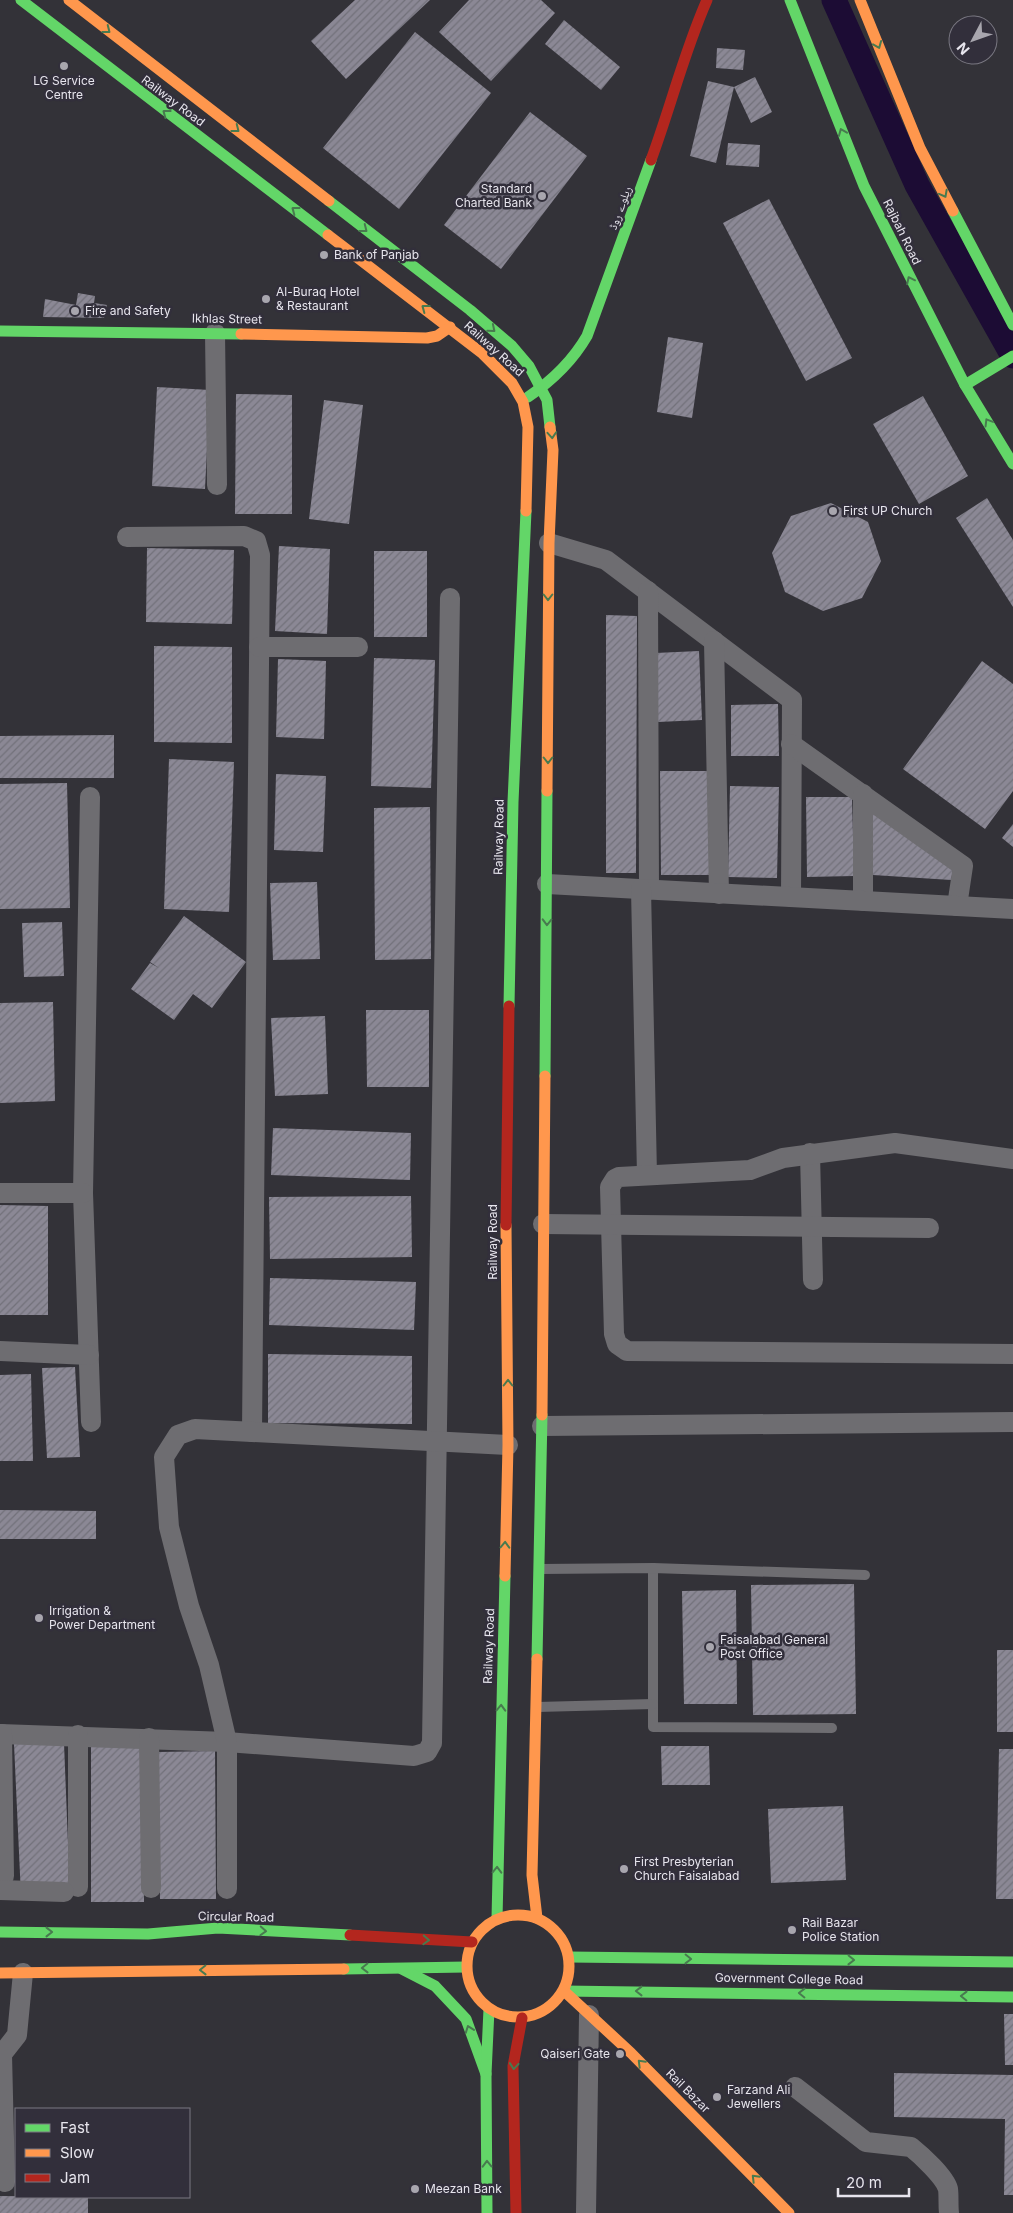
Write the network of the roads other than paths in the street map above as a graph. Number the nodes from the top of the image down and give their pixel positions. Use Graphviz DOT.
graph roads {
  1 [pos="21,0"];
  2 [pos="69,0"];
  3 [pos="707,0"];
  4 [pos="790,0"];
  5 [pos="860,0"];
  6 [pos="1013,325"];
  7 [pos="450,327"];
  8 [pos="0,331"];
  9 [pos="215,332"];
  10 [pos="1013,356"];
  11 [pos="970,382"];
  12 [pos="542,388"];
  13 [pos="523,401"];
  14 [pos="1013,464"];
  15 [pos="216,485"];
  16 [pos="127,537"];
  17 [pos="548,543"];
  18 [pos="648,591"];
  19 [pos="450,598"];
  20 [pos="714,642"];
  21 [pos="259,646"];
  22 [pos="358,647"];
  23 [pos="792,744"];
  24 [pos="863,794"];
  25 [pos="90,797"];
  26 [pos="548,884"];
  27 [pos="645,890"];
  28 [pos="719,894"];
  29 [pos="791,897"];
  30 [pos="863,901"];
  31 [pos="957,906"];
  32 [pos="1013,909"];
  33 [pos="810,1153"];
  34 [pos="1013,1159"];
  35 [pos="647,1175"];
  36 [pos="0,1193"];
  37 [pos="83,1193"];
  38 [pos="543,1224"];
  39 [pos="612,1225"];
  40 [pos="812,1226"];
  41 [pos="929,1228"];
  42 [pos="813,1280"];
  43 [pos="0,1351"];
  44 [pos="1013,1354"];
  45 [pos="88,1355"];
  46 [pos="91,1422"];
  47 [pos="1013,1422"];
  48 [pos="542,1426"];
  49 [pos="252,1432"];
  50 [pos="438,1441"];
  51 [pos="508,1445"];
  52 [pos="653,1568"];
  53 [pos="539,1569"];
  54 [pos="865,1575"];
  55 [pos="653,1704"];
  56 [pos="536,1707"];
  57 [pos="832,1728"];
  58 [pos="1,1734"];
  59 [pos="78,1735"];
  60 [pos="148,1738"];
  61 [pos="227,1742"];
  62 [pos="2,1883"];
  63 [pos="151,1888"];
  64 [pos="227,1889"];
  65 [pos="537,1918"];
  66 [pos="497,1919"];
  67 [pos="0,1932"];
  68 [pos="472,1942"];
  69 [pos="569,1957"];
  70 [pos="1013,1962"];
  71 [pos="466,1967"];
  72 [pos="398,1968"];
  73 [pos="0,1973"];
  74 [pos="23,1973"];
  75 [pos="564,1991"];
  76 [pos="1013,1997"];
  77 [pos="489,2009"];
  78 [pos="589,2015"];
  79 [pos="522,2018"];
  80 [pos="486,2074"];
  81 [pos="796,2087"];
  82 [pos="5,2182"];
  83 [pos="487,2213"];
  84 [pos="516,2213"];
  85 [pos="586,2213"];
  86 [pos="789,2213"];
  87 [pos="949,2213"];
  7 -- 1 [label="main road, Railway Road, one-way"];
  2 -- 12 [label="main road, Railway Road, one-way"];
  3 -- 12 [label="main road, ریلوے روڈ"];
  11 -- 4 [label="main road, Rajbah Road, one-way"];
  5 -- 6 [label="main road, one-way"];
  7 -- 9 [label="main road, Ikhlas Street"];
  7 -- 13 [label="main road, Railway Road"];
  8 -- 9 [label="main road, Ikhlas Street"];
  9 -- 15 [label="street"];
  10 -- 11 [label="main road"];
  14 -- 11 [label="main road, Rajbah Road, one-way"];
  12 -- 13 [label="main road, ریلوے روڈ"];
  12 -- 17 [label="main road, Railway Road, one-way"];
  51 -- 13 [label="main road, Railway Road, one-way"];
  16 -- 21 [label="street"];
  17 -- 18 [label="street"];
  17 -- 26 [label="main road, Railway Road, one-way"];
  18 -- 20 [label="street"];
  18 -- 27 [label="street"];
  19 -- 50 [label="street"];
  20 -- 23 [label="street"];
  20 -- 28 [label="street"];
  21 -- 22 [label="street"];
  21 -- 49 [label="street"];
  23 -- 24 [label="street"];
  23 -- 29 [label="street"];
  24 -- 30 [label="street"];
  24 -- 31 [label="street"];
  25 -- 37 [label="street"];
  26 -- 27 [label="street"];
  26 -- 38 [label="main road, Railway Road, one-way"];
  27 -- 28 [label="street"];
  27 -- 35 [label="street"];
  28 -- 29 [label="street"];
  29 -- 30 [label="street"];
  30 -- 31 [label="street"];
  31 -- 32 [label="street"];
  33 -- 34 [label="street"];
  33 -- 35 [label="street"];
  33 -- 40 [label="street"];
  35 -- 39 [label="street"];
  36 -- 37 [label="street"];
  37 -- 45 [label="street"];
  38 -- 39 [label="street"];
  38 -- 48 [label="main road, Railway Road"];
  39 -- 40 [label="street"];
  39 -- 44 [label="street"];
  40 -- 41 [label="street"];
  40 -- 42 [label="street"];
  43 -- 45 [label="street"];
  45 -- 46 [label="street"];
  47 -- 48 [label="street"];
  48 -- 53 [label="main road, Railway Road"];
  49 -- 50 [label="street"];
  49 -- 61 [label="street"];
  50 -- 51 [label="street"];
  50 -- 61 [label="street"];
  66 -- 51 [label="main road, Railway Road, one-way"];
  52 -- 53 [label="lane"];
  52 -- 54 [label="lane"];
  52 -- 55 [label="lane"];
  53 -- 56 [label="main road, Railway Road"];
  55 -- 56 [label="lane"];
  55 -- 57 [label="lane"];
  56 -- 65 [label="main road, Railway Road"];
  58 -- 59 [label="street"];
  58 -- 62 [label="street"];
  59 -- 60 [label="street"];
  59 -- 62 [label="street"];
  60 -- 61 [label="street"];
  60 -- 63 [label="street"];
  61 -- 64 [label="street"];
  65 -- 66 [label="main road"];
  65 -- 69 [label="main road"];
  66 -- 68 [label="main road"];
  67 -- 68 [label="main road, Circular Road, one-way"];
  68 -- 71 [label="main road"];
  69 -- 70 [label="main road, Government College Road, one-way"];
  69 -- 75 [label="main road"];
  71 -- 72 [label="main road"];
  71 -- 77 [label="main road"];
  72 -- 74 [label="main road, one-way"];
  80 -- 72 [label="main road, one-way"];
  73 -- 74 [label="main road"];
  74 -- 82 [label="street"];
  76 -- 75 [label="main road, Government College Road, one-way"];
  75 -- 78 [label="main road, Rail Bazar"];
  75 -- 79 [label="main road"];
  77 -- 79 [label="main road"];
  77 -- 80 [label="main road"];
  78 -- 85 [label="street"];
  86 -- 78 [label="main road, Rail Bazar, one-way"];
  79 -- 84 [label="main road, one-way"];
  83 -- 80 [label="main road, one-way"];
  81 -- 87 [label="street"];
}
